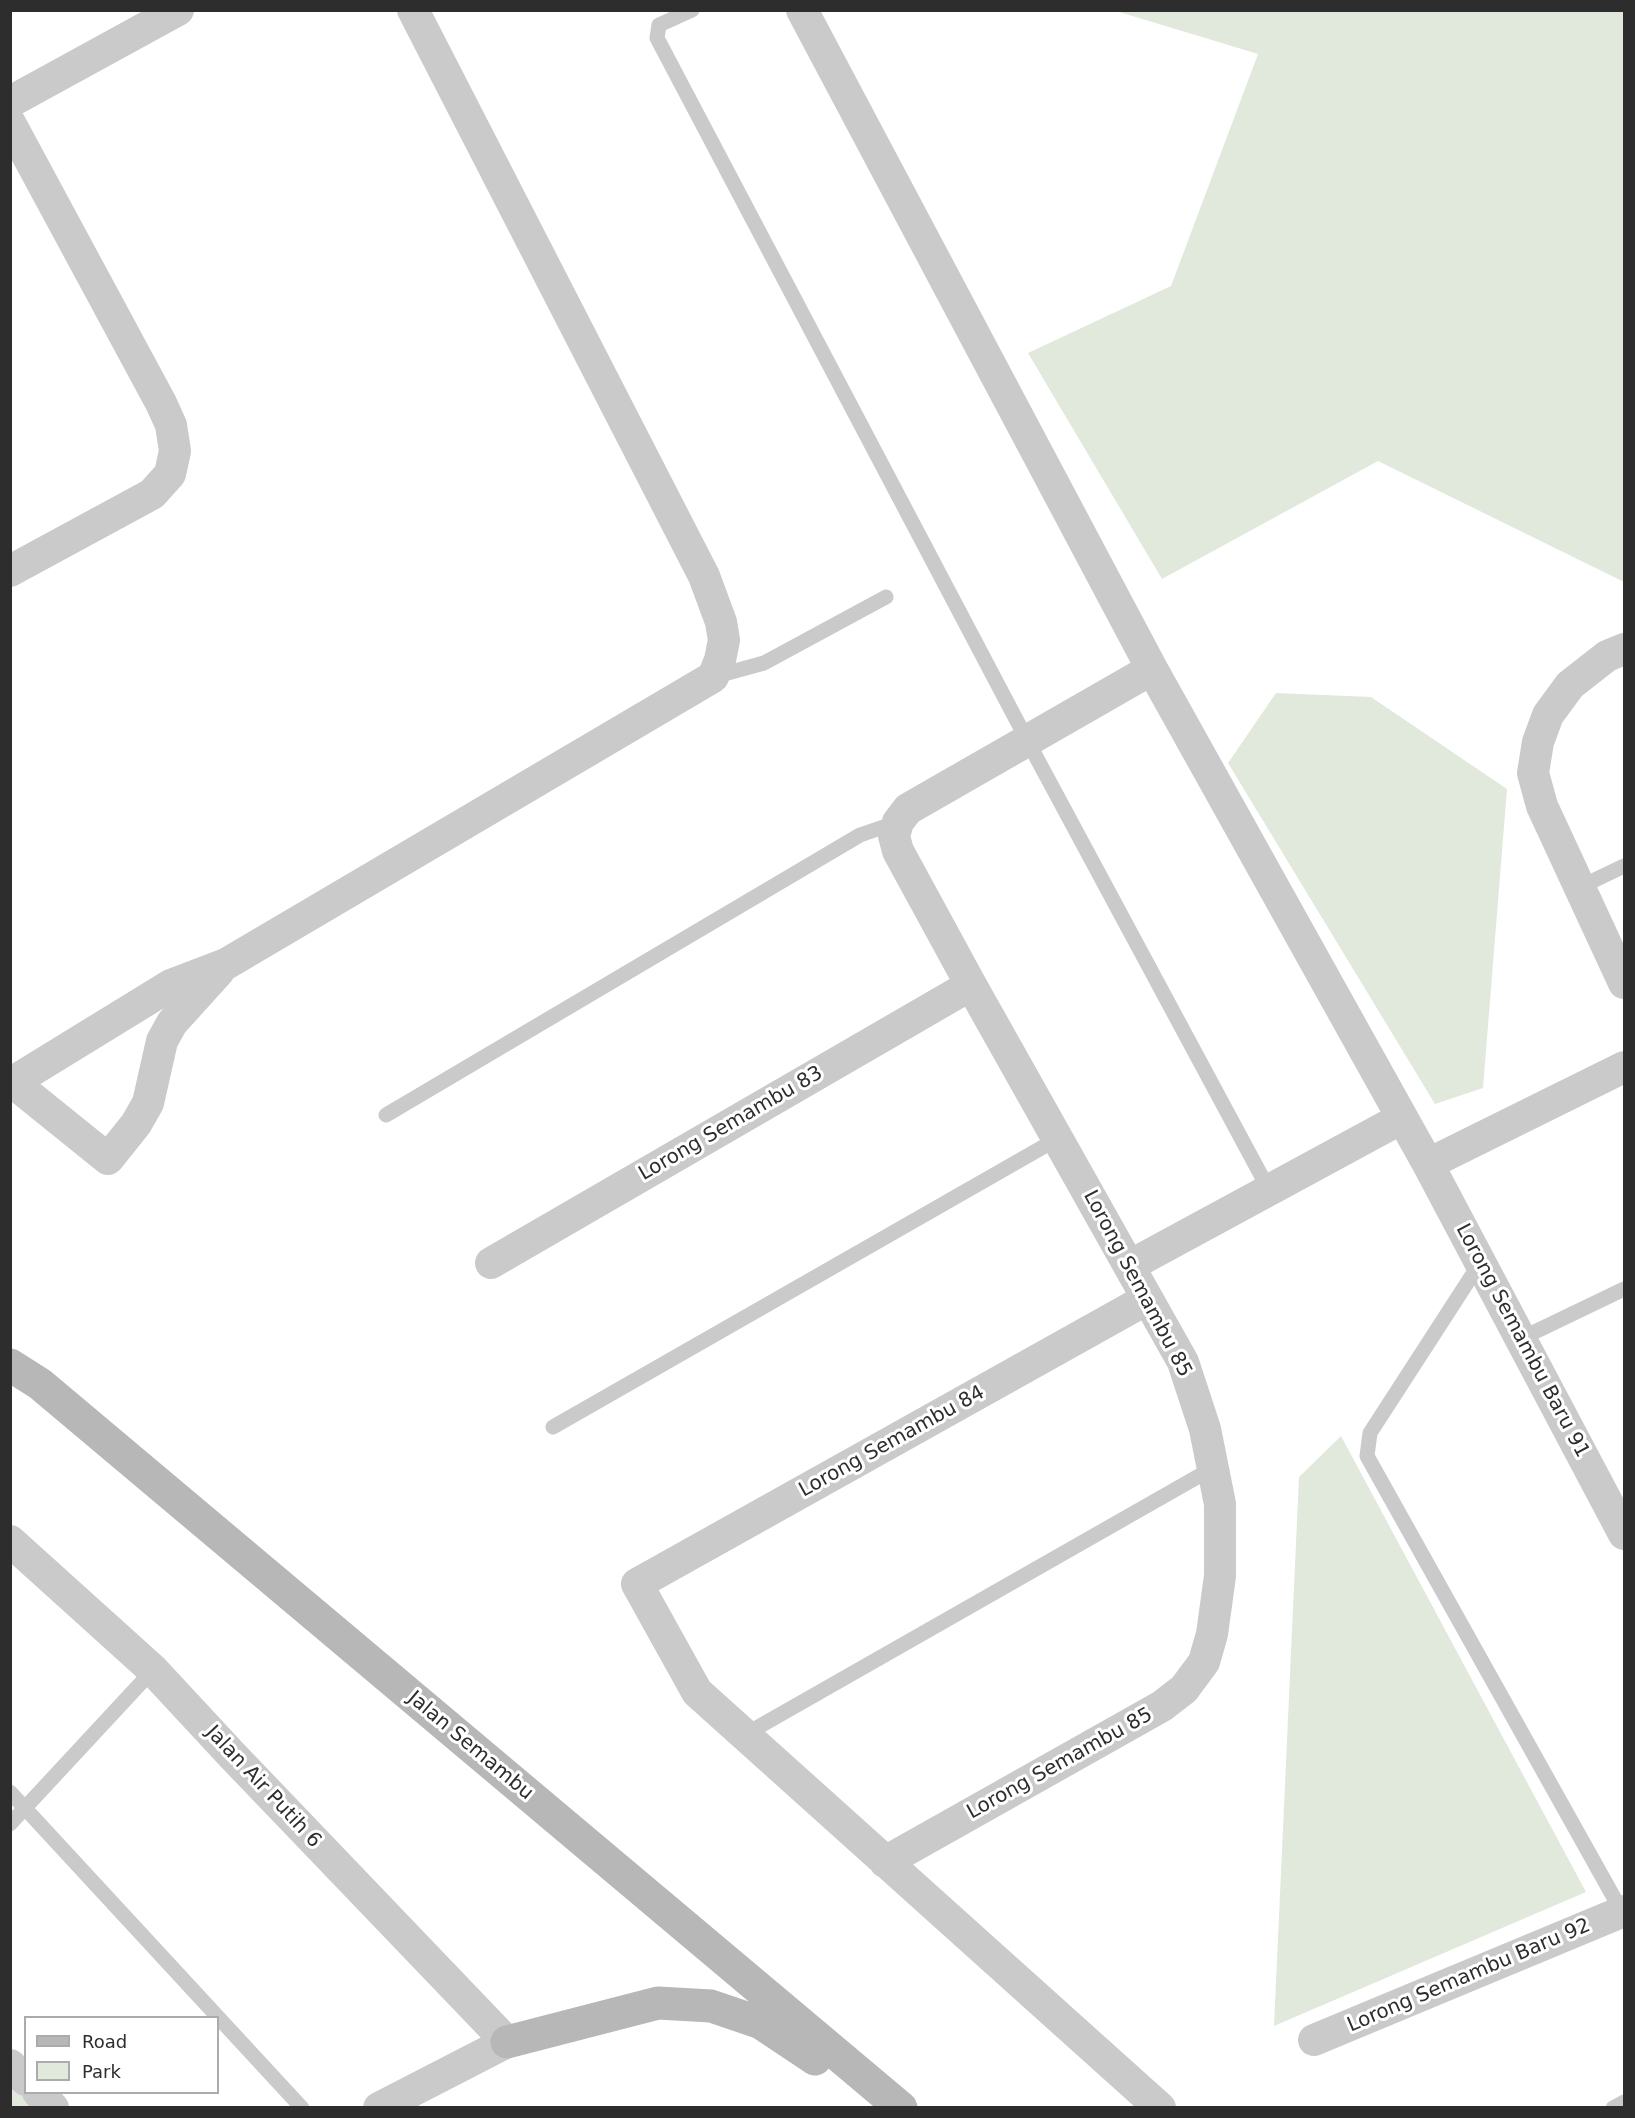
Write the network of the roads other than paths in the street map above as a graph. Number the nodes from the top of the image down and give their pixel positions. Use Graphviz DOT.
graph roads {
  1 [pos="177,10"];
  2 [pos="413,10"];
  3 [pos="692,10"];
  4 [pos="802,10"];
  5 [pos="10,102"];
  6 [pos="10,123"];
  7 [pos="10,571"];
  8 [pos="886,597"];
  9 [pos="1624,649"];
  10 [pos="1152,669"];
  11 [pos="712,677"];
  12 [pos="1027,740"];
  13 [pos="898,822"];
  14 [pos="1624,866"];
  15 [pos="1578,888"];
  16 [pos="226,964"];
  17 [pos="1624,983"];
  18 [pos="971,985"];
  19 [pos="1624,1067"];
  20 [pos="12,1081"];
  21 [pos="386,1115"];
  22 [pos="1402,1118"];
  23 [pos="1057,1139"];
  24 [pos="1428,1164"];
  25 [pos="1269,1190"];
  26 [pos="491,1263"];
  27 [pos="1480,1263"];
  28 [pos="1129,1266"];
  29 [pos="1624,1289"];
  30 [pos="1147,1299"];
  31 [pos="1520,1339"];
  32 [pos="10,1346"];
  33 [pos="10,1365"];
  34 [pos="40,1384"];
  35 [pos="553,1426"];
  36 [pos="1213,1468"];
  37 [pos="1621,1521"];
  38 [pos="10,1541"];
  39 [pos="153,1670"];
  40 [pos="746,1734"];
  41 [pos="10,1792"];
  42 [pos="27,1808"];
  43 [pos="10,1824"];
  44 [pos="885,1862"];
  45 [pos="1623,1912"];
  46 [pos="218,2016"];
  47 [pos="219,2017"];
  48 [pos="1314,2040"];
  49 [pos="507,2042"];
  50 [pos="10,2065"];
  51 [pos="24,2078"];
  52 [pos="40,2094"];
  53 [pos="1624,2102"];
  54 [pos="53,2108"];
  55 [pos="302,2108"];
  56 [pos="379,2108"];
  57 [pos="886,2108"];
  58 [pos="901,2108"];
  59 [pos="1160,2108"];
  60 [pos="1612,2108"];
  1 -- 5 [label="street"];
  2 -- 11 [label="street"];
  3 -- 12 [label="lane"];
  4 -- 10 [label="street, Lorong Semambu Baru 91"];
  6 -- 7 [label="street"];
  8 -- 11 [label="lane"];
  9 -- 15 [label="street"];
  10 -- 12 [label="street"];
  10 -- 22 [label="street, Lorong Semambu Baru 91"];
  11 -- 16 [label="street"];
  12 -- 13 [label="street"];
  12 -- 25 [label="lane"];
  13 -- 18 [label="street, Lorong Semambu 85"];
  13 -- 21 [label="lane"];
  14 -- 15 [label="lane"];
  15 -- 17 [label="street"];
  16 -- 20 [label="street"];
  16 -- 20 [label="street"];
  18 -- 23 [label="street, Lorong Semambu 85"];
  18 -- 26 [label="street, Lorong Semambu 83"];
  19 -- 24 [label="street"];
  22 -- 24 [label="street, Lorong Semambu Baru 91"];
  22 -- 25 [label="street"];
  23 -- 28 [label="street, Lorong Semambu 85"];
  23 -- 35 [label="lane"];
  24 -- 27 [label="street, Lorong Semambu Baru 91"];
  25 -- 28 [label="street"];
  27 -- 31 [label="street, Lorong Semambu Baru 91"];
  27 -- 45 [label="lane"];
  28 -- 30 [label="street, Lorong Semambu 85"];
  29 -- 31 [label="lane"];
  30 -- 36 [label="street, Lorong Semambu 85"];
  30 -- 40 [label="street, Lorong Semambu 84"];
  31 -- 37 [label="street, Lorong Semambu Baru 91"];
  32 -- 34 [label="main road, Jalan Semambu"];
  33 -- 34 [label="main road, Jalan Semambu"];
  34 -- 58 [label="main road, Jalan Semambu"];
  36 -- 40 [label="lane"];
  36 -- 44 [label="street, Lorong Semambu 85"];
  38 -- 39 [label="street, Jalan Air Putih 6"];
  39 -- 42 [label="lane"];
  39 -- 49 [label="street, Jalan Air Putih 6"];
  40 -- 44 [label="street"];
  41 -- 42 [label="lane"];
  42 -- 43 [label="lane"];
  42 -- 46 [label="lane"];
  44 -- 59 [label="street"];
  45 -- 48 [label="street, Lorong Semambu Baru 92"];
  47 -- 55 [label="lane"];
  49 -- 56 [label="street"];
  49 -- 57 [label="main road"];
  50 -- 51 [label="street"];
  52 -- 54 [label="street"];
  53 -- 60 [label="lane"];
}
